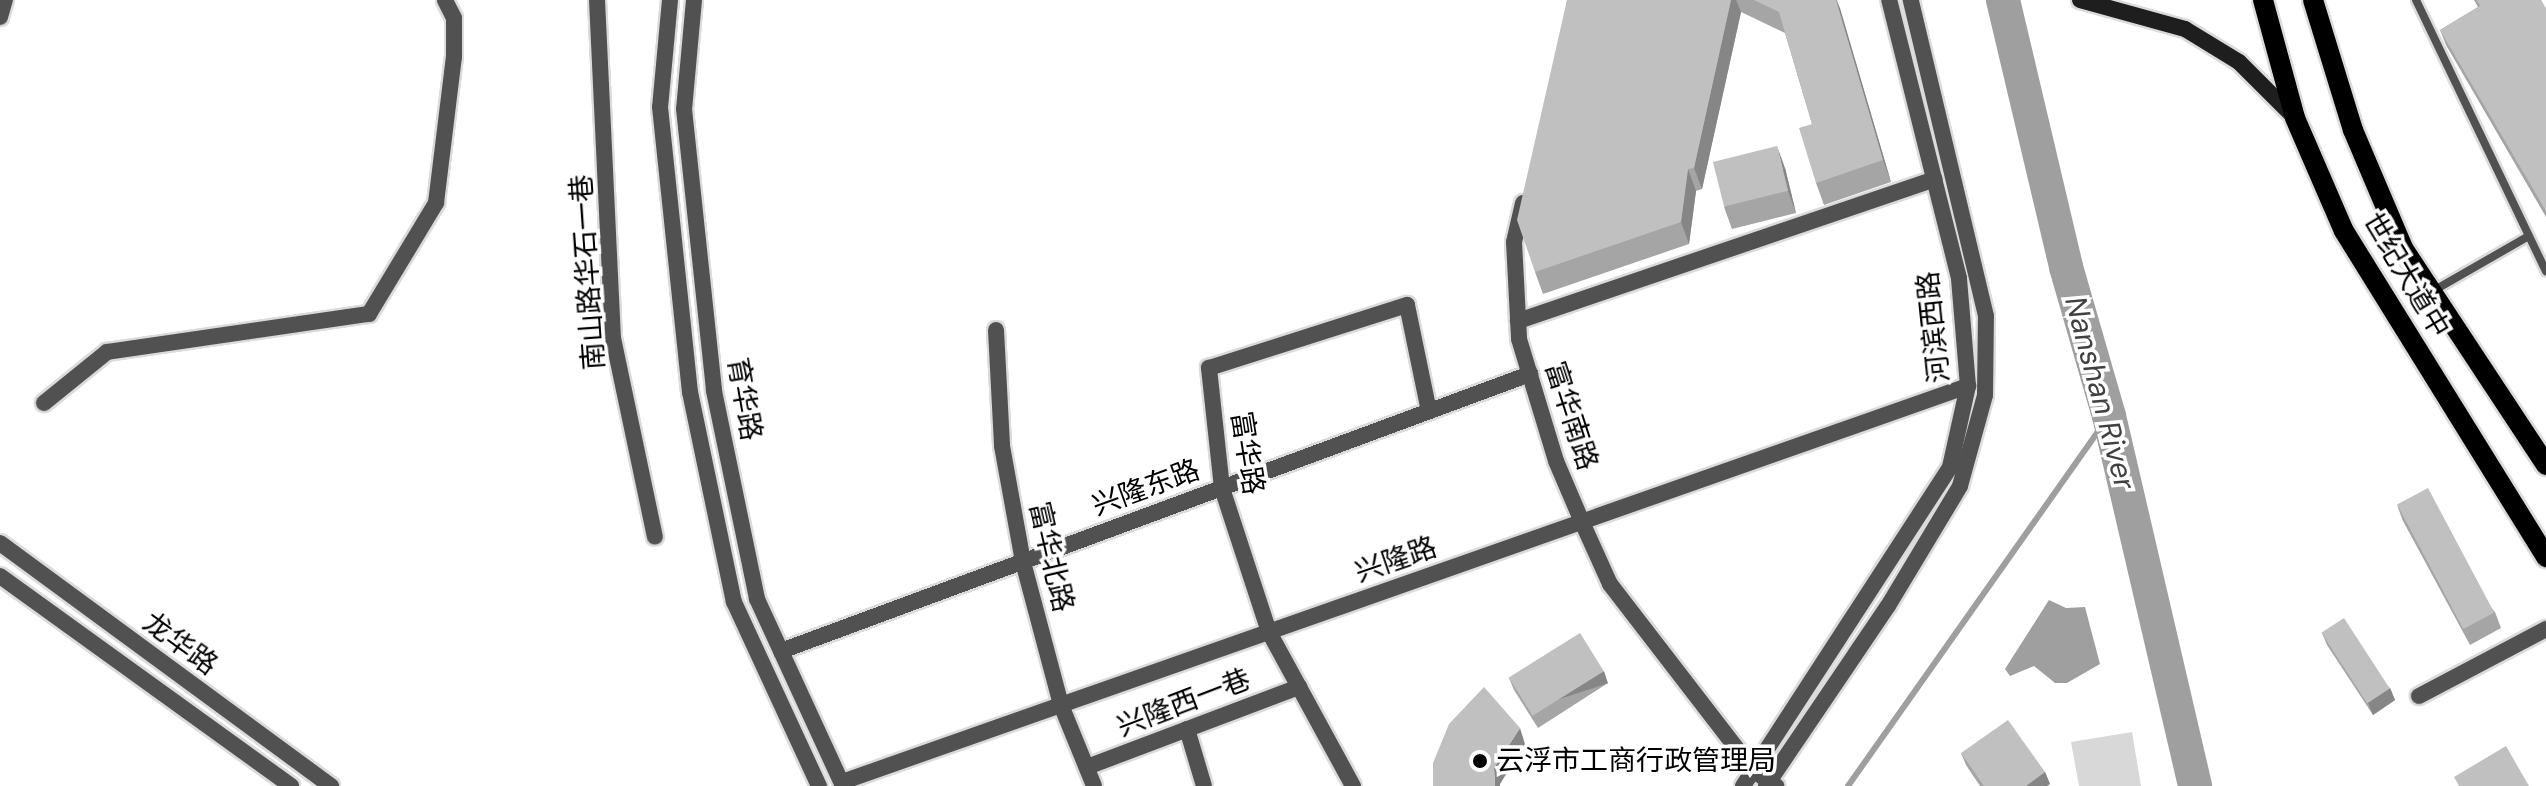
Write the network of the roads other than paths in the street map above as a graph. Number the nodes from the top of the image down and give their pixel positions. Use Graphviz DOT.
graph roads {
  1 [pos="5,0"];
  2 [pos="445,0"];
  3 [pos="597,0"];
  4 [pos="670,0"];
  5 [pos="694,0"];
  6 [pos="1889,0"];
  7 [pos="1911,0"];
  8 [pos="2080,0"];
  9 [pos="2263,0"];
  10 [pos="2313,0"];
  11 [pos="2416,0"];
  12 [pos="0,17"];
  13 [pos="2295,118"];
  14 [pos="1934,179"];
  15 [pos="1528,181"];
  16 [pos="2527,237"];
  17 [pos="2546,271"];
  18 [pos="2432,292"];
  19 [pos="1518,321"];
  20 [pos="996,330"];
  21 [pos="1530,374"];
  22 [pos="1968,386"];
  23 [pos="44,403"];
  24 [pos="1429,411"];
  25 [pos="2546,465"];
  26 [pos="1222,488"];
  27 [pos="1582,522"];
  28 [pos="655,537"];
  29 [pos="0,543"];
  30 [pos="2546,557"];
  31 [pos="1023,562"];
  32 [pos="0,576"];
  33 [pos="2546,629"];
  34 [pos="1269,632"];
  35 [pos="781,651"];
  36 [pos="1299,687"];
  37 [pos="2419,696"];
  38 [pos="1061,705"];
  39 [pos="1187,729"];
  40 [pos="1087,767"];
  41 [pos="1754,771"];
  42 [pos="843,784"];
  43 [pos="1770,785"];
  44 [pos="291,786"];
  45 [pos="331,786"];
  46 [pos="819,786"];
  47 [pos="1094,786"];
  48 [pos="1204,786"];
  49 [pos="1353,786"];
  50 [pos="1743,786"];
  1 -- 12 [label="street"];
  2 -- 23 [label="street"];
  3 -- 28 [label="street, 南山路华石一巷"];
  4 -- 46 [label="street, 育华路"];
  5 -- 35 [label="street, 育华路"];
  6 -- 14 [label="street, 河滨西路"];
  7 -- 43 [label="street, 河滨西路"];
  8 -- 13 [label="main road"];
  9 -- 13 [label="main road, 世纪大道中"];
  10 -- 18 [label="main road, 世纪大道中"];
  11 -- 16 [label="lane"];
  13 -- 30 [label="main road, 世纪大道中"];
  14 -- 19 [label="street"];
  14 -- 22 [label="street, 河滨西路"];
  15 -- 19 [label="street, 富华南路"];
  16 -- 17 [label="lane"];
  16 -- 18 [label="lane"];
  18 -- 25 [label="main road, 世纪大道中"];
  19 -- 21 [label="street, 富华南路"];
  20 -- 31 [label="street, 富华北路"];
  21 -- 24 [label="street, 兴隆东路"];
  21 -- 27 [label="street, 富华南路"];
  22 -- 27 [label="street, 兴隆路"];
  22 -- 41 [label="street, 河滨西路"];
  24 -- 26 [label="street, 兴隆东路"];
  24 -- 26 [label="street, 富华路"];
  26 -- 31 [label="street, 兴隆东路"];
  26 -- 34 [label="street, 富华路"];
  27 -- 34 [label="street, 兴隆路"];
  27 -- 41 [label="street, 富华南路"];
  29 -- 45 [label="street, 龙华路"];
  31 -- 35 [label="street, 兴隆东路"];
  31 -- 38 [label="street, 富华北路"];
  32 -- 44 [label="street, 龙华路"];
  33 -- 37 [label="street"];
  34 -- 36 [label="street, 富华路"];
  34 -- 38 [label="street, 兴隆路"];
  35 -- 42 [label="street, 育华路"];
  36 -- 39 [label="street, 兴隆西一巷"];
  36 -- 49 [label="street, 富华路"];
  38 -- 40 [label="street, 富华北路"];
  38 -- 42 [label="street, 兴隆路"];
  39 -- 40 [label="street, 兴隆西一巷"];
  39 -- 48 [label="street"];
  40 -- 47 [label="street, 富华北路"];
  41 -- 43 [label="street, 富华南路"];
  41 -- 50 [label="street, 河滨西路"];
}
